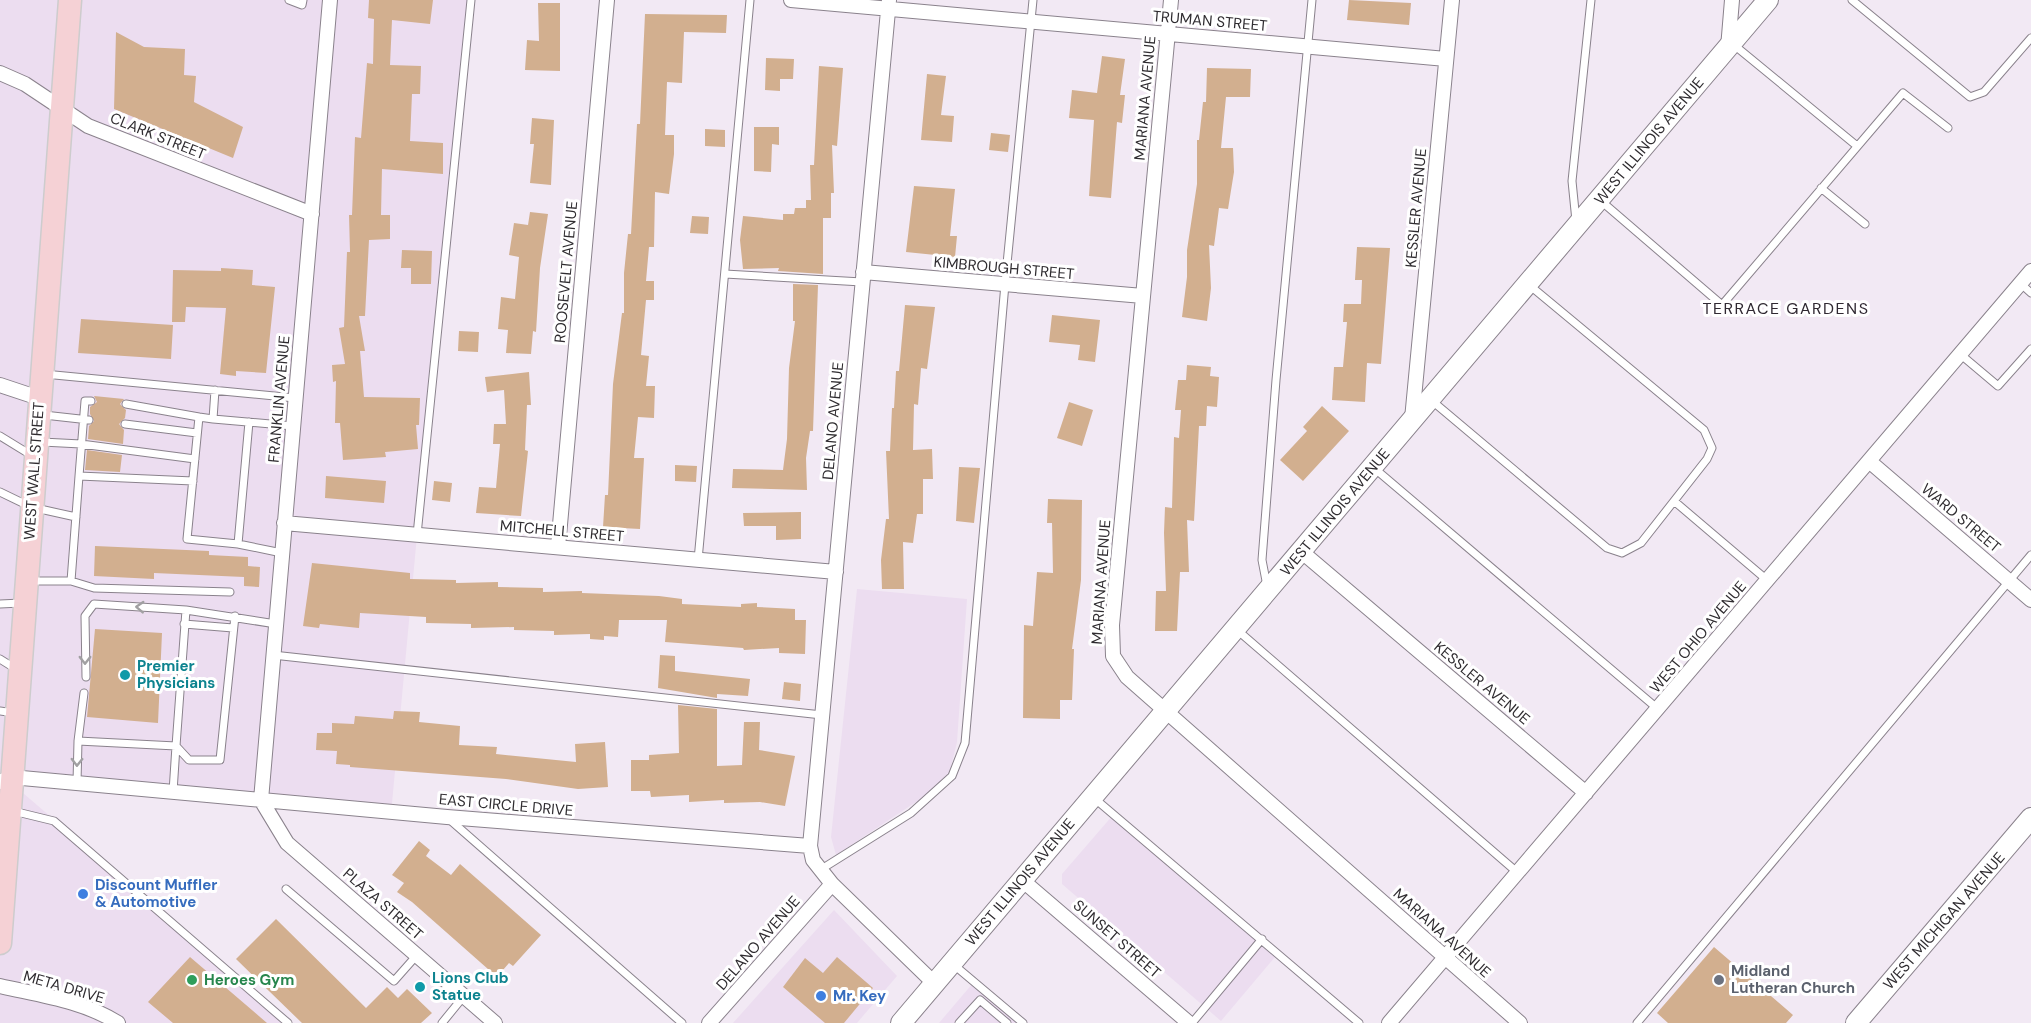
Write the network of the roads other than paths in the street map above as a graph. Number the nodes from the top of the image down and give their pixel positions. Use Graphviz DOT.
graph roads {
  1 [pos="70,0"];
  2 [pos="289,0"];
  3 [pos="303,0"];
  4 [pos="330,0"];
  5 [pos="471,0"];
  6 [pos="607,0"];
  7 [pos="750,0"];
  8 [pos="791,0"];
  9 [pos="1033,0"];
  10 [pos="1171,0"];
  11 [pos="1312,0"];
  12 [pos="1452,0"];
  13 [pos="1592,0"];
  14 [pos="1732,0"];
  15 [pos="1768,0"];
  16 [pos="1852,0"];
  17 [pos="888,4"];
  18 [pos="1031,21"];
  19 [pos="1168,33"];
  20 [pos="2031,38"];
  21 [pos="1308,46"];
  22 [pos="1730,46"];
  23 [pos="1446,59"];
  24 [pos="0,73"];
  25 [pos="62,109"];
  26 [pos="1948,128"];
  27 [pos="1857,146"];
  28 [pos="1821,188"];
  29 [pos="1599,200"];
  30 [pos="312,214"];
  31 [pos="1864,224"];
  32 [pos="1577,226"];
  33 [pos="2031,271"];
  34 [pos="725,274"];
  35 [pos="863,277"];
  36 [pos="1527,283"];
  37 [pos="1005,284"];
  38 [pos="2026,288"];
  39 [pos="1143,296"];
  40 [pos="2031,349"];
  41 [pos="1960,354"];
  42 [pos="41,373"];
  43 [pos="0,386"];
  44 [pos="215,390"];
  45 [pos="295,398"];
  46 [pos="1429,399"];
  47 [pos="91,401"];
  48 [pos="126,404"];
  49 [pos="39,406"];
  50 [pos="199,417"];
  51 [pos="1412,418"];
  52 [pos="213,419"];
  53 [pos="86,420"];
  54 [pos="249,422"];
  55 [pos="124,424"];
  56 [pos="293,426"];
  57 [pos="196,433"];
  58 [pos="0,436"];
  59 [pos="81,444"];
  60 [pos="35,450"];
  61 [pos="195,459"];
  62 [pos="1869,461"];
  63 [pos="1372,467"];
  64 [pos="79,476"];
  65 [pos="193,482"];
  66 [pos="0,492"];
  67 [pos="1674,501"];
  68 [pos="31,507"];
  69 [pos="76,517"];
  70 [pos="284,523"];
  71 [pos="417,535"];
  72 [pos="238,544"];
  73 [pos="558,547"];
  74 [pos="1302,552"];
  75 [pos="282,553"];
  76 [pos="2031,555"];
  77 [pos="698,560"];
  78 [pos="836,572"];
  79 [pos="1767,580"];
  80 [pos="71,581"];
  81 [pos="2010,582"];
  82 [pos="1269,591"];
  83 [pos="25,592"];
  84 [pos="230,592"];
  85 [pos="2031,600"];
  86 [pos="0,604"];
  87 [pos="186,610"];
  88 [pos="235,616"];
  89 [pos="184,624"];
  90 [pos="276,624"];
  91 [pos="233,628"];
  92 [pos="1236,629"];
  93 [pos="273,655"];
  94 [pos="10,665"];
  95 [pos="86,677"];
  96 [pos="84,693"];
  97 [pos="1167,709"];
  98 [pos="1658,709"];
  99 [pos="8,712"];
  100 [pos="822,716"];
  101 [pos="78,741"];
  102 [pos="176,746"];
  103 [pos="6,779"];
  104 [pos="77,783"];
  105 [pos="173,792"];
  106 [pos="1586,793"];
  107 [pos="1093,797"];
  108 [pos="261,800"];
  109 [pos="9,810"];
  110 [pos="447,817"];
  111 [pos="2031,818"];
  112 [pos="810,846"];
  113 [pos="820,870"];
  114 [pos="1518,873"];
  115 [pos="1022,880"];
  116 [pos="832,884"];
  117 [pos="286,889"];
  118 [pos="1262,939"];
  119 [pos="0,943"];
  120 [pos="417,956"];
  121 [pos="1444,958"];
  122 [pos="952,963"];
  123 [pos="935,984"];
  124 [pos="0,986"];
  125 [pos="464,996"];
  126 [pos="908,1019"];
  127 [pos="447,1021"];
  128 [pos="118,1023"];
  129 [pos="288,1023"];
  130 [pos="495,1023"];
  131 [pos="681,1023"];
  132 [pos="709,1023"];
  133 [pos="959,1023"];
  134 [pos="1007,1023"];
  135 [pos="1023,1023"];
  136 [pos="1191,1023"];
  137 [pos="1359,1023"];
  138 [pos="1389,1023"];
  139 [pos="1520,1023"];
  140 [pos="1637,1023"];
  141 [pos="1856,1023"];
  1 -- 25 [label="main road, WEST WALL STREET"];
  2 -- 3 [label="lane"];
  4 -- 30 [label="street, FRANKLIN AVENUE"];
  5 -- 71 [label="lane"];
  6 -- 73 [label="street, ROOSEVELT AVENUE"];
  7 -- 34 [label="lane"];
  8 -- 17 [label="street, TRUMAN STREET"];
  9 -- 18 [label="lane"];
  10 -- 19 [label="street, MARIANA AVENUE"];
  11 -- 21 [label="lane"];
  12 -- 23 [label="street, KESSLER AVENUE"];
  13 -- 32 [label="lane"];
  14 -- 22 [label="street"];
  15 -- 22 [label="main road, WEST ILLINOIS AVENUE"];
  16 -- 20 [label="lane"];
  17 -- 18 [label="street, TRUMAN STREET"];
  17 -- 35 [label="street, DELANO AVENUE"];
  18 -- 19 [label="street, TRUMAN STREET"];
  18 -- 37 [label="lane"];
  19 -- 21 [label="street, TRUMAN STREET"];
  19 -- 39 [label="street, MARIANA AVENUE"];
  21 -- 23 [label="street, TRUMAN STREET"];
  21 -- 82 [label="lane"];
  22 -- 27 [label="lane"];
  22 -- 29 [label="main road, WEST ILLINOIS AVENUE"];
  23 -- 51 [label="street, KESSLER AVENUE"];
  24 -- 25 [label="street, CLARK STREET"];
  25 -- 30 [label="street, CLARK STREET"];
  25 -- 42 [label="main road, WEST WALL STREET"];
  26 -- 27 [label="lane"];
  27 -- 28 [label="lane"];
  28 -- 29 [label="lane"];
  28 -- 31 [label="lane"];
  29 -- 32 [label="main road, WEST ILLINOIS AVENUE"];
  30 -- 45 [label="street, FRANKLIN AVENUE"];
  32 -- 36 [label="main road, WEST ILLINOIS AVENUE"];
  33 -- 38 [label="street, WEST OHIO AVENUE"];
  34 -- 35 [label="lane"];
  34 -- 77 [label="lane"];
  35 -- 37 [label="street, KIMBROUGH STREET"];
  35 -- 78 [label="street, DELANO AVENUE"];
  36 -- 46 [label="main road, WEST ILLINOIS AVENUE"];
  36 -- 67 [label="lane"];
  37 -- 39 [label="street, KIMBROUGH STREET"];
  37 -- 113 [label="lane"];
  38 -- 41 [label="street, WEST OHIO AVENUE"];
  39 -- 97 [label="street, MARIANA AVENUE"];
  40 -- 41 [label="lane"];
  41 -- 62 [label="street, WEST OHIO AVENUE"];
  42 -- 44 [label="lane"];
  42 -- 49 [label="main road, WEST WALL STREET"];
  43 -- 49 [label="street"];
  44 -- 45 [label="lane"];
  44 -- 52 [label="lane"];
  45 -- 56 [label="street, FRANKLIN AVENUE"];
  46 -- 51 [label="main road, WEST ILLINOIS AVENUE"];
  46 -- 67 [label="lane"];
  47 -- 53 [label="lane"];
  48 -- 50 [label="lane"];
  49 -- 53 [label="lane"];
  49 -- 60 [label="main road, WEST WALL STREET"];
  50 -- 52 [label="lane"];
  50 -- 57 [label="lane"];
  51 -- 63 [label="main road, WEST ILLINOIS AVENUE"];
  52 -- 54 [label="lane"];
  53 -- 59 [label="lane"];
  54 -- 56 [label="lane"];
  54 -- 72 [label="lane"];
  55 -- 57 [label="lane"];
  56 -- 70 [label="street, FRANKLIN AVENUE"];
  57 -- 61 [label="lane"];
  58 -- 60 [label="lane"];
  59 -- 60 [label="lane"];
  59 -- 61 [label="lane"];
  59 -- 64 [label="lane"];
  60 -- 68 [label="main road, WEST WALL STREET"];
  61 -- 65 [label="lane"];
  62 -- 79 [label="street, WEST OHIO AVENUE"];
  62 -- 81 [label="street, WARD STREET"];
  63 -- 74 [label="main road, WEST ILLINOIS AVENUE"];
  63 -- 98 [label="lane"];
  64 -- 65 [label="lane"];
  64 -- 69 [label="lane"];
  65 -- 72 [label="lane"];
  66 -- 68 [label="lane"];
  67 -- 79 [label="lane"];
  68 -- 69 [label="lane"];
  68 -- 83 [label="main road, WEST WALL STREET"];
  69 -- 80 [label="lane"];
  70 -- 71 [label="street, MITCHELL STREET"];
  70 -- 75 [label="street, FRANKLIN AVENUE"];
  71 -- 73 [label="street, MITCHELL STREET"];
  72 -- 75 [label="lane"];
  73 -- 77 [label="street, MITCHELL STREET"];
  74 -- 82 [label="main road, WEST ILLINOIS AVENUE"];
  74 -- 106 [label="street, KESSLER AVENUE"];
  75 -- 90 [label="street, FRANKLIN AVENUE"];
  76 -- 81 [label="lane"];
  77 -- 78 [label="street, MITCHELL STREET"];
  78 -- 100 [label="street, DELANO AVENUE"];
  79 -- 98 [label="street, WEST OHIO AVENUE"];
  80 -- 83 [label="lane"];
  80 -- 84 [label="lane"];
  81 -- 85 [label="street, WARD STREET"];
  81 -- 140 [label="lane"];
  82 -- 92 [label="main road, WEST ILLINOIS AVENUE"];
  83 -- 86 [label="lane"];
  83 -- 94 [label="main road, WEST WALL STREET"];
  87 -- 88 [label="lane"];
  87 -- 89 [label="lane"];
  87 -- 95 [label="lane, one-way"];
  88 -- 90 [label="lane"];
  88 -- 91 [label="lane"];
  89 -- 91 [label="lane"];
  89 -- 102 [label="lane"];
  90 -- 93 [label="street, FRANKLIN AVENUE"];
  91 -- 102 [label="lane"];
  92 -- 97 [label="main road, WEST ILLINOIS AVENUE"];
  92 -- 114 [label="lane"];
  93 -- 100 [label="lane"];
  93 -- 108 [label="street, FRANKLIN AVENUE"];
  94 -- 99 [label="main road, WEST WALL STREET"];
  96 -- 101 [label="lane"];
  97 -- 107 [label="main road, WEST ILLINOIS AVENUE"];
  97 -- 121 [label="street, MARIANA AVENUE"];
  98 -- 106 [label="street, WEST OHIO AVENUE"];
  99 -- 103 [label="main road, WEST WALL STREET"];
  100 -- 112 [label="street, DELANO AVENUE"];
  101 -- 102 [label="lane"];
  101 -- 104 [label="lane, one-way"];
  102 -- 105 [label="lane"];
  103 -- 104 [label="street, EAST CIRCLE DRIVE"];
  103 -- 109 [label="main road, WEST WALL STREET"];
  104 -- 105 [label="street, EAST CIRCLE DRIVE"];
  105 -- 108 [label="street, EAST CIRCLE DRIVE"];
  106 -- 114 [label="street, WEST OHIO AVENUE"];
  107 -- 115 [label="main road, WEST ILLINOIS AVENUE"];
  107 -- 118 [label="lane"];
  108 -- 110 [label="street, EAST CIRCLE DRIVE"];
  108 -- 120 [label="street, PLAZA STREET"];
  109 -- 119 [label="main road, WEST WALL STREET"];
  109 -- 129 [label="lane"];
  110 -- 112 [label="street, EAST CIRCLE DRIVE"];
  110 -- 131 [label="lane"];
  111 -- 141 [label="main road, WEST MICHIGAN AVENUE"];
  112 -- 113 [label="street"];
  113 -- 116 [label="street"];
  114 -- 121 [label="street, WEST OHIO AVENUE"];
  115 -- 122 [label="main road, WEST ILLINOIS AVENUE"];
  115 -- 136 [label="street, SUNSET STREET"];
  116 -- 123 [label="street"];
  116 -- 132 [label="street, DELANO AVENUE"];
  117 -- 120 [label="lane"];
  118 -- 136 [label="lane"];
  118 -- 137 [label="lane"];
  120 -- 125 [label="street, PLAZA STREET"];
  121 -- 138 [label="street, WEST OHIO AVENUE"];
  121 -- 139 [label="street, MARIANA AVENUE"];
  122 -- 123 [label="main road, WEST ILLINOIS AVENUE"];
  122 -- 135 [label="lane"];
  123 -- 126 [label="main road, WEST ILLINOIS AVENUE"];
  124 -- 128 [label="street, META DRIVE"];
  125 -- 127 [label="lane"];
  125 -- 130 [label="street, PLAZA STREET"];
  133 -- 134 [label="lane"];
}
